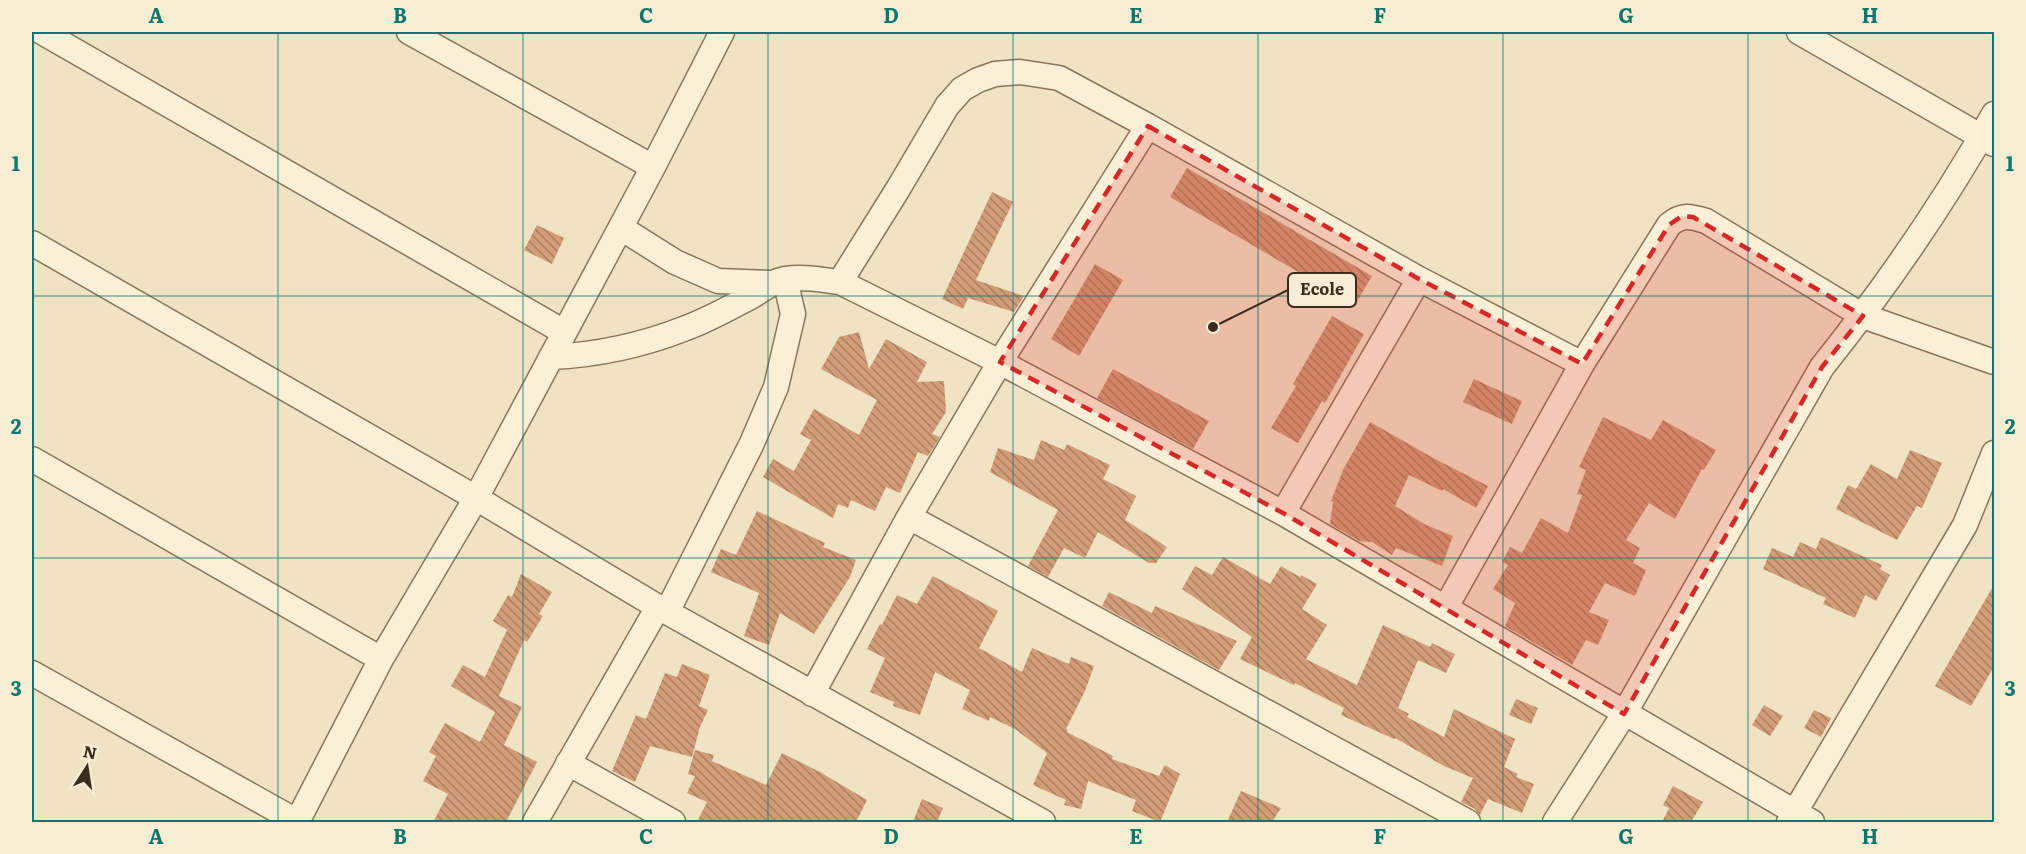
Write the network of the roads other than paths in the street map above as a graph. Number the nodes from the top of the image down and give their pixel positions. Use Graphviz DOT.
graph roads {
  1 [pos="42,32"];
  2 [pos="409,32"];
  3 [pos="722,32"];
  4 [pos="1799,32"];
  5 [pos="1995,114"];
  6 [pos="1148,126"];
  7 [pos="1988,140"];
  8 [pos="653,167"];
  9 [pos="621,228"];
  10 [pos="32,243"];
  11 [pos="1419,279"];
  12 [pos="778,281"];
  13 [pos="840,282"];
  14 [pos="1863,315"];
  15 [pos="564,332"];
  16 [pos="550,357"];
  17 [pos="1000,362"];
  18 [pos="1995,362"];
  19 [pos="1582,364"];
  20 [pos="1995,453"];
  21 [pos="32,459"];
  22 [pos="476,498"];
  23 [pos="1283,513"];
  24 [pos="909,517"];
  25 [pos="1446,607"];
  26 [pos="662,610"];
  27 [pos="381,659"];
  28 [pos="32,673"];
  29 [pos="812,694"];
  30 [pos="1624,714"];
  31 [pos="568,763"];
  32 [pos="1798,819"];
  33 [pos="297,822"];
  34 [pos="535,822"];
  35 [pos="673,822"];
  36 [pos="1043,822"];
  37 [pos="1468,822"];
  38 [pos="1555,822"];
  1 -- 15 [label="street"];
  2 -- 8 [label="street"];
  3 -- 8 [label="street"];
  4 -- 7 [label="street"];
  5 -- 7 [label="street"];
  6 -- 11 [label="street"];
  6 -- 13 [label="street"];
  6 -- 17 [label="street"];
  7 -- 14 [label="street"];
  8 -- 9 [label="street"];
  9 -- 12 [label="street"];
  9 -- 15 [label="street"];
  10 -- 22 [label="street"];
  11 -- 19 [label="street"];
  11 -- 23 [label="street"];
  12 -- 13 [label="street"];
  12 -- 16 [label="street"];
  12 -- 26 [label="street"];
  13 -- 17 [label="street"];
  14 -- 18 [label="street"];
  14 -- 19 [label="street"];
  14 -- 30 [label="street"];
  15 -- 16 [label="street"];
  16 -- 22 [label="street"];
  17 -- 23 [label="street"];
  17 -- 24 [label="street"];
  19 -- 25 [label="street"];
  20 -- 32 [label="street"];
  21 -- 27 [label="street"];
  22 -- 26 [label="street"];
  22 -- 27 [label="street"];
  23 -- 25 [label="street"];
  24 -- 29 [label="street"];
  24 -- 37 [label="street"];
  25 -- 30 [label="street"];
  26 -- 29 [label="street"];
  26 -- 31 [label="street"];
  27 -- 33 [label="street"];
  28 -- 33 [label="street"];
  29 -- 36 [label="street"];
  30 -- 32 [label="street"];
  30 -- 38 [label="street"];
  31 -- 34 [label="street"];
  31 -- 35 [label="street"];
}
